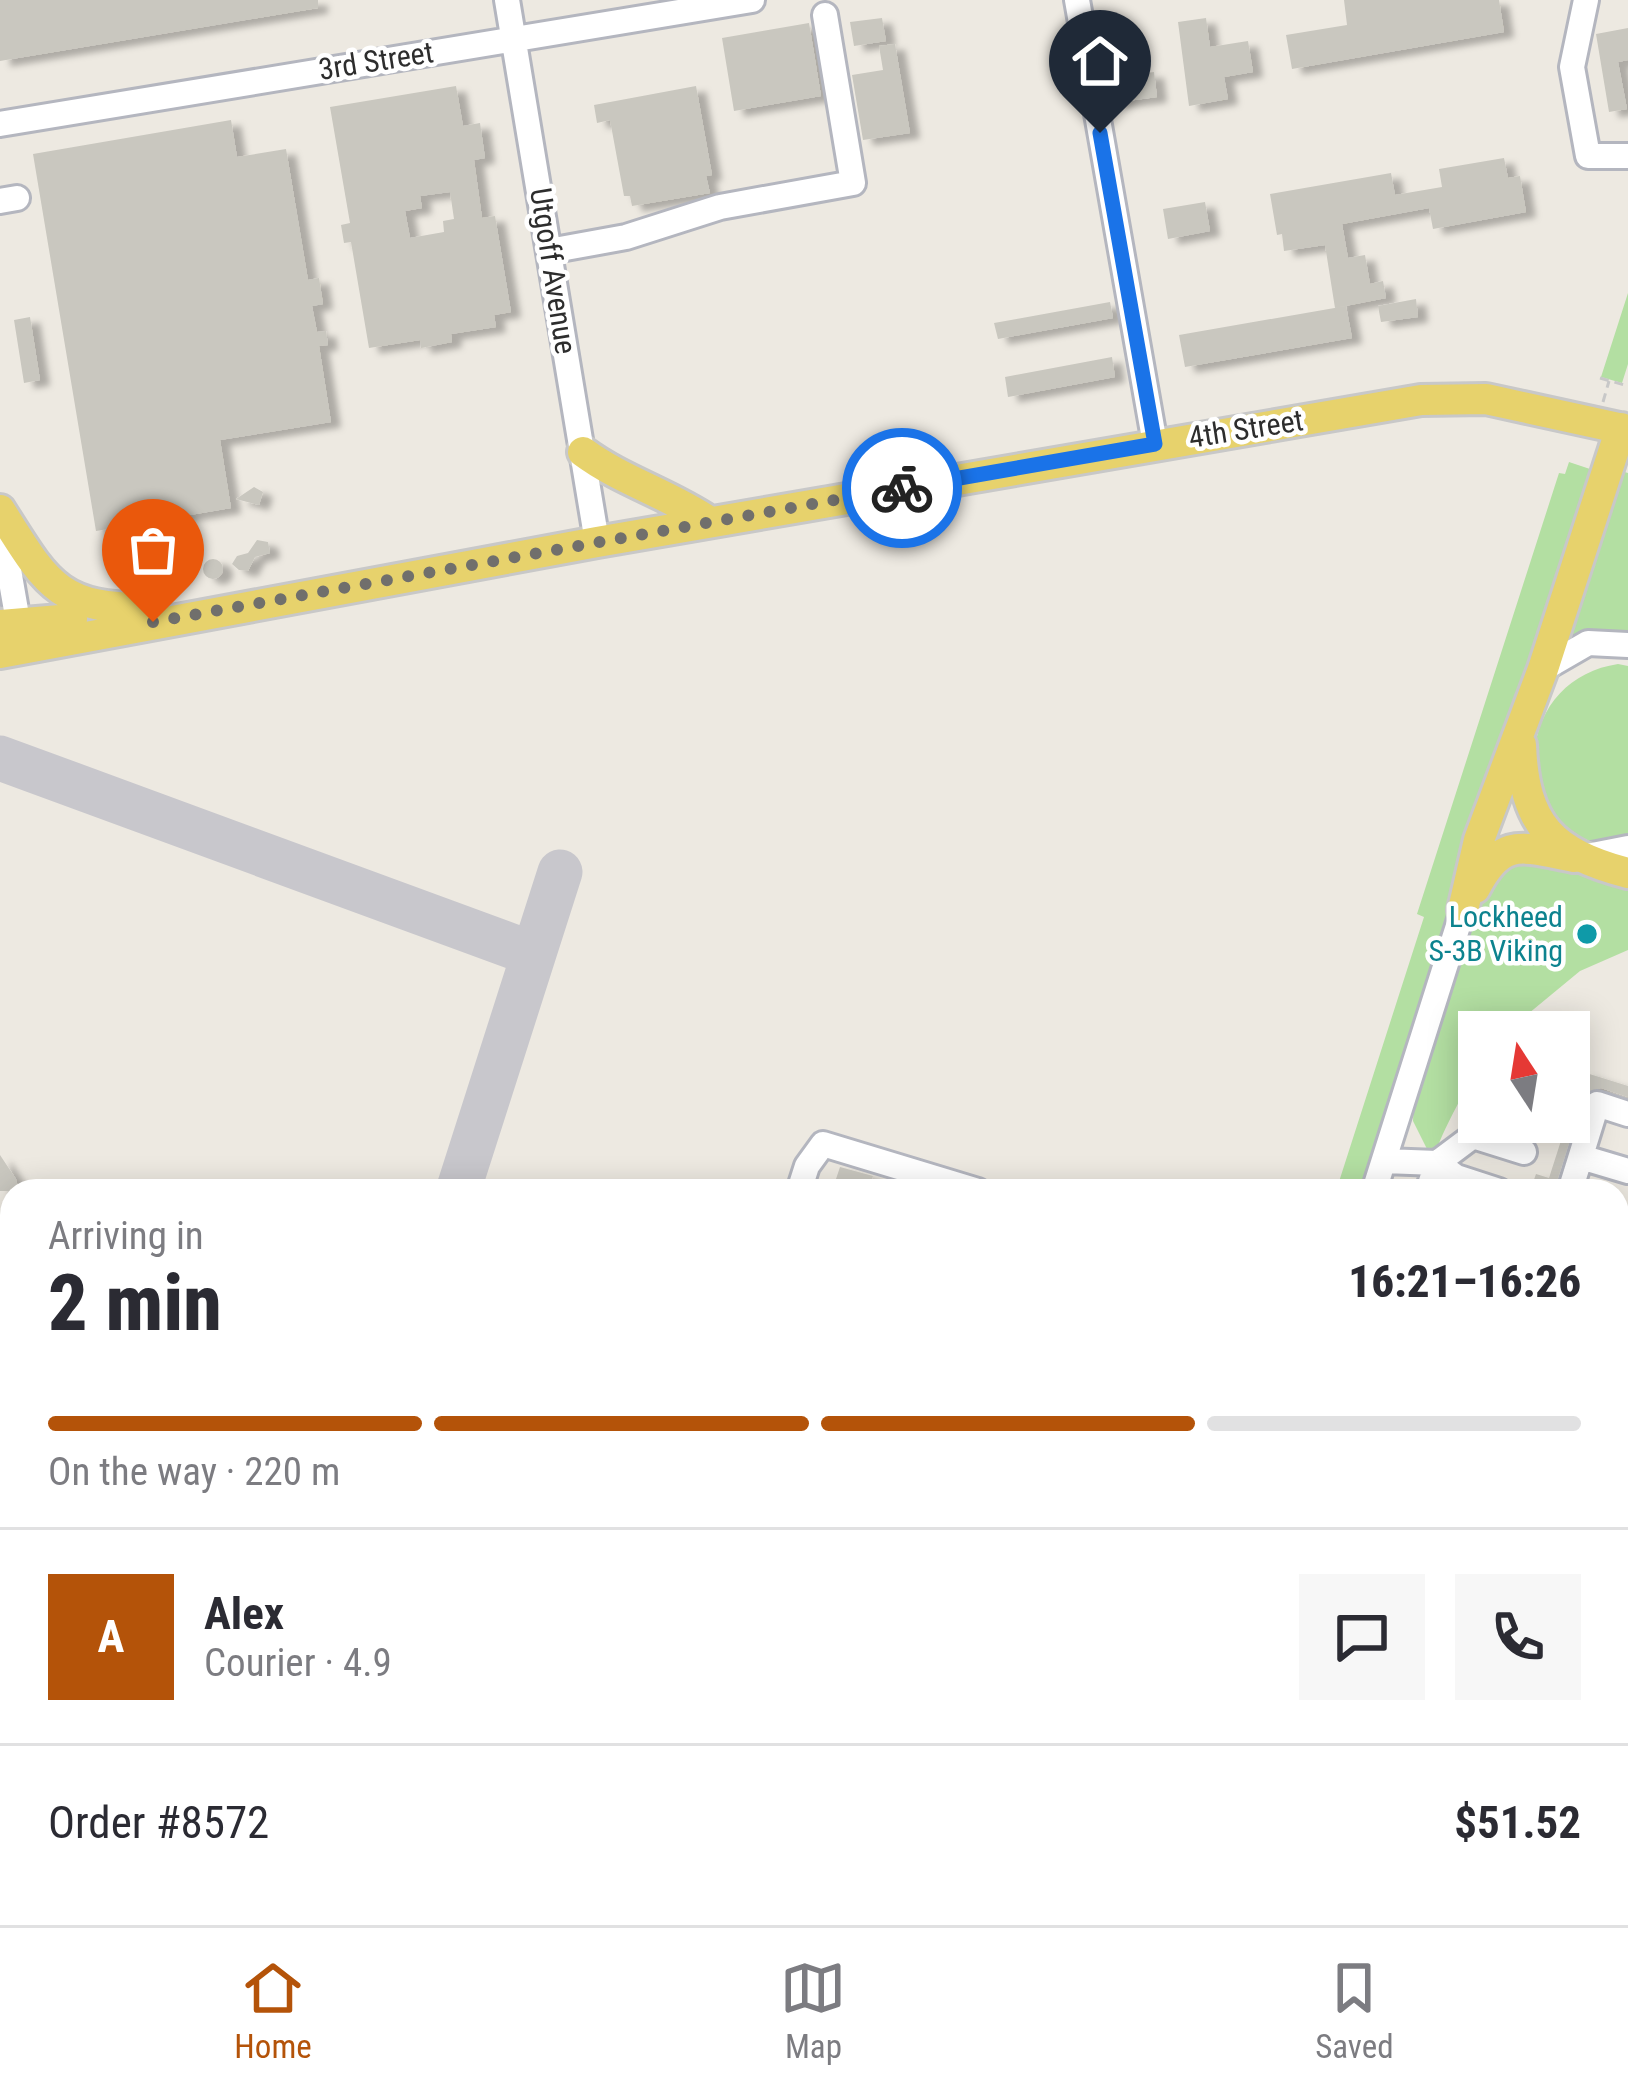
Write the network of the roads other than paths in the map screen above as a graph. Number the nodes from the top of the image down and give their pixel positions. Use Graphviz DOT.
graph roads {
  1 [pos="507,0"];
  2 [pos="752,0"];
  3 [pos="1077,0"];
  4 [pos="1586,0"];
  5 [pos="825,15"];
  6 [pos="514,38"];
  7 [pos="0,124"];
  8 [pos="1628,156"];
  9 [pos="550,251"];
  10 [pos="1626,420"];
  11 [pos="1155,444"];
  12 [pos="583,452"];
  13 [pos="0,514"];
  14 [pos="710,522"];
  15 [pos="597,542"];
  16 [pos="240,606"];
  17 [pos="10,637"];
  18 [pos="1628,645"];
  19 [pos="1543,669"];
  20 [pos="0,671"];
  21 [pos="1520,734"];
  22 [pos="1628,848"];
  23 [pos="1580,858"];
  24 [pos="1628,873"];
  25 [pos="1463,910"];
  26 [pos="1628,1114"];
  27 [pos="1524,1152"];
  28 [pos="1581,1157"];
  29 [pos="1384,1161"];
  30 [pos="1437,1163"];
  31 [pos="1628,1171"];
  32 [pos="803,1179"];
  33 [pos="938,1179"];
  34 [pos="1378,1179"];
  35 [pos="1432,1179"];
  36 [pos="1462,1179"];
  37 [pos="1574,1179"];
  1 -- 6 [label="street, Utgoff Avenue"];
  2 -- 6 [label="street, 3rd Street"];
  3 -- 11 [label="street"];
  4 -- 8 [label="street"];
  5 -- 9 [label="street"];
  6 -- 7 [label="street, 3rd Street"];
  6 -- 9 [label="street, Utgoff Avenue"];
  9 -- 12 [label="street, Utgoff Avenue"];
  10 -- 11 [label="main road, 4th Street"];
  10 -- 19 [label="main road"];
  11 -- 14 [label="main road, 4th Street"];
  12 -- 14 [label="main road"];
  12 -- 15 [label="street, Utgoff Avenue"];
  13 -- 16 [label="main road"];
  13 -- 17 [label="street"];
  14 -- 15 [label="main road, 4th Street"];
  15 -- 16 [label="main road, 4th Street"];
  16 -- 17 [label="main road, 4th Street"];
  16 -- 20 [label="main road"];
  18 -- 19 [label="street"];
  19 -- 21 [label="main road"];
  21 -- 23 [label="main road"];
  21 -- 25 [label="main road"];
  22 -- 23 [label="street"];
  23 -- 24 [label="main road"];
  23 -- 25 [label="main road"];
  25 -- 29 [label="street"];
  26 -- 28 [label="street"];
  27 -- 30 [label="street"];
  28 -- 31 [label="street"];
  28 -- 37 [label="street"];
  29 -- 30 [label="street"];
  29 -- 34 [label="street"];
  30 -- 35 [label="street"];
  30 -- 36 [label="street"];
  32 -- 33 [label="street"];
}
